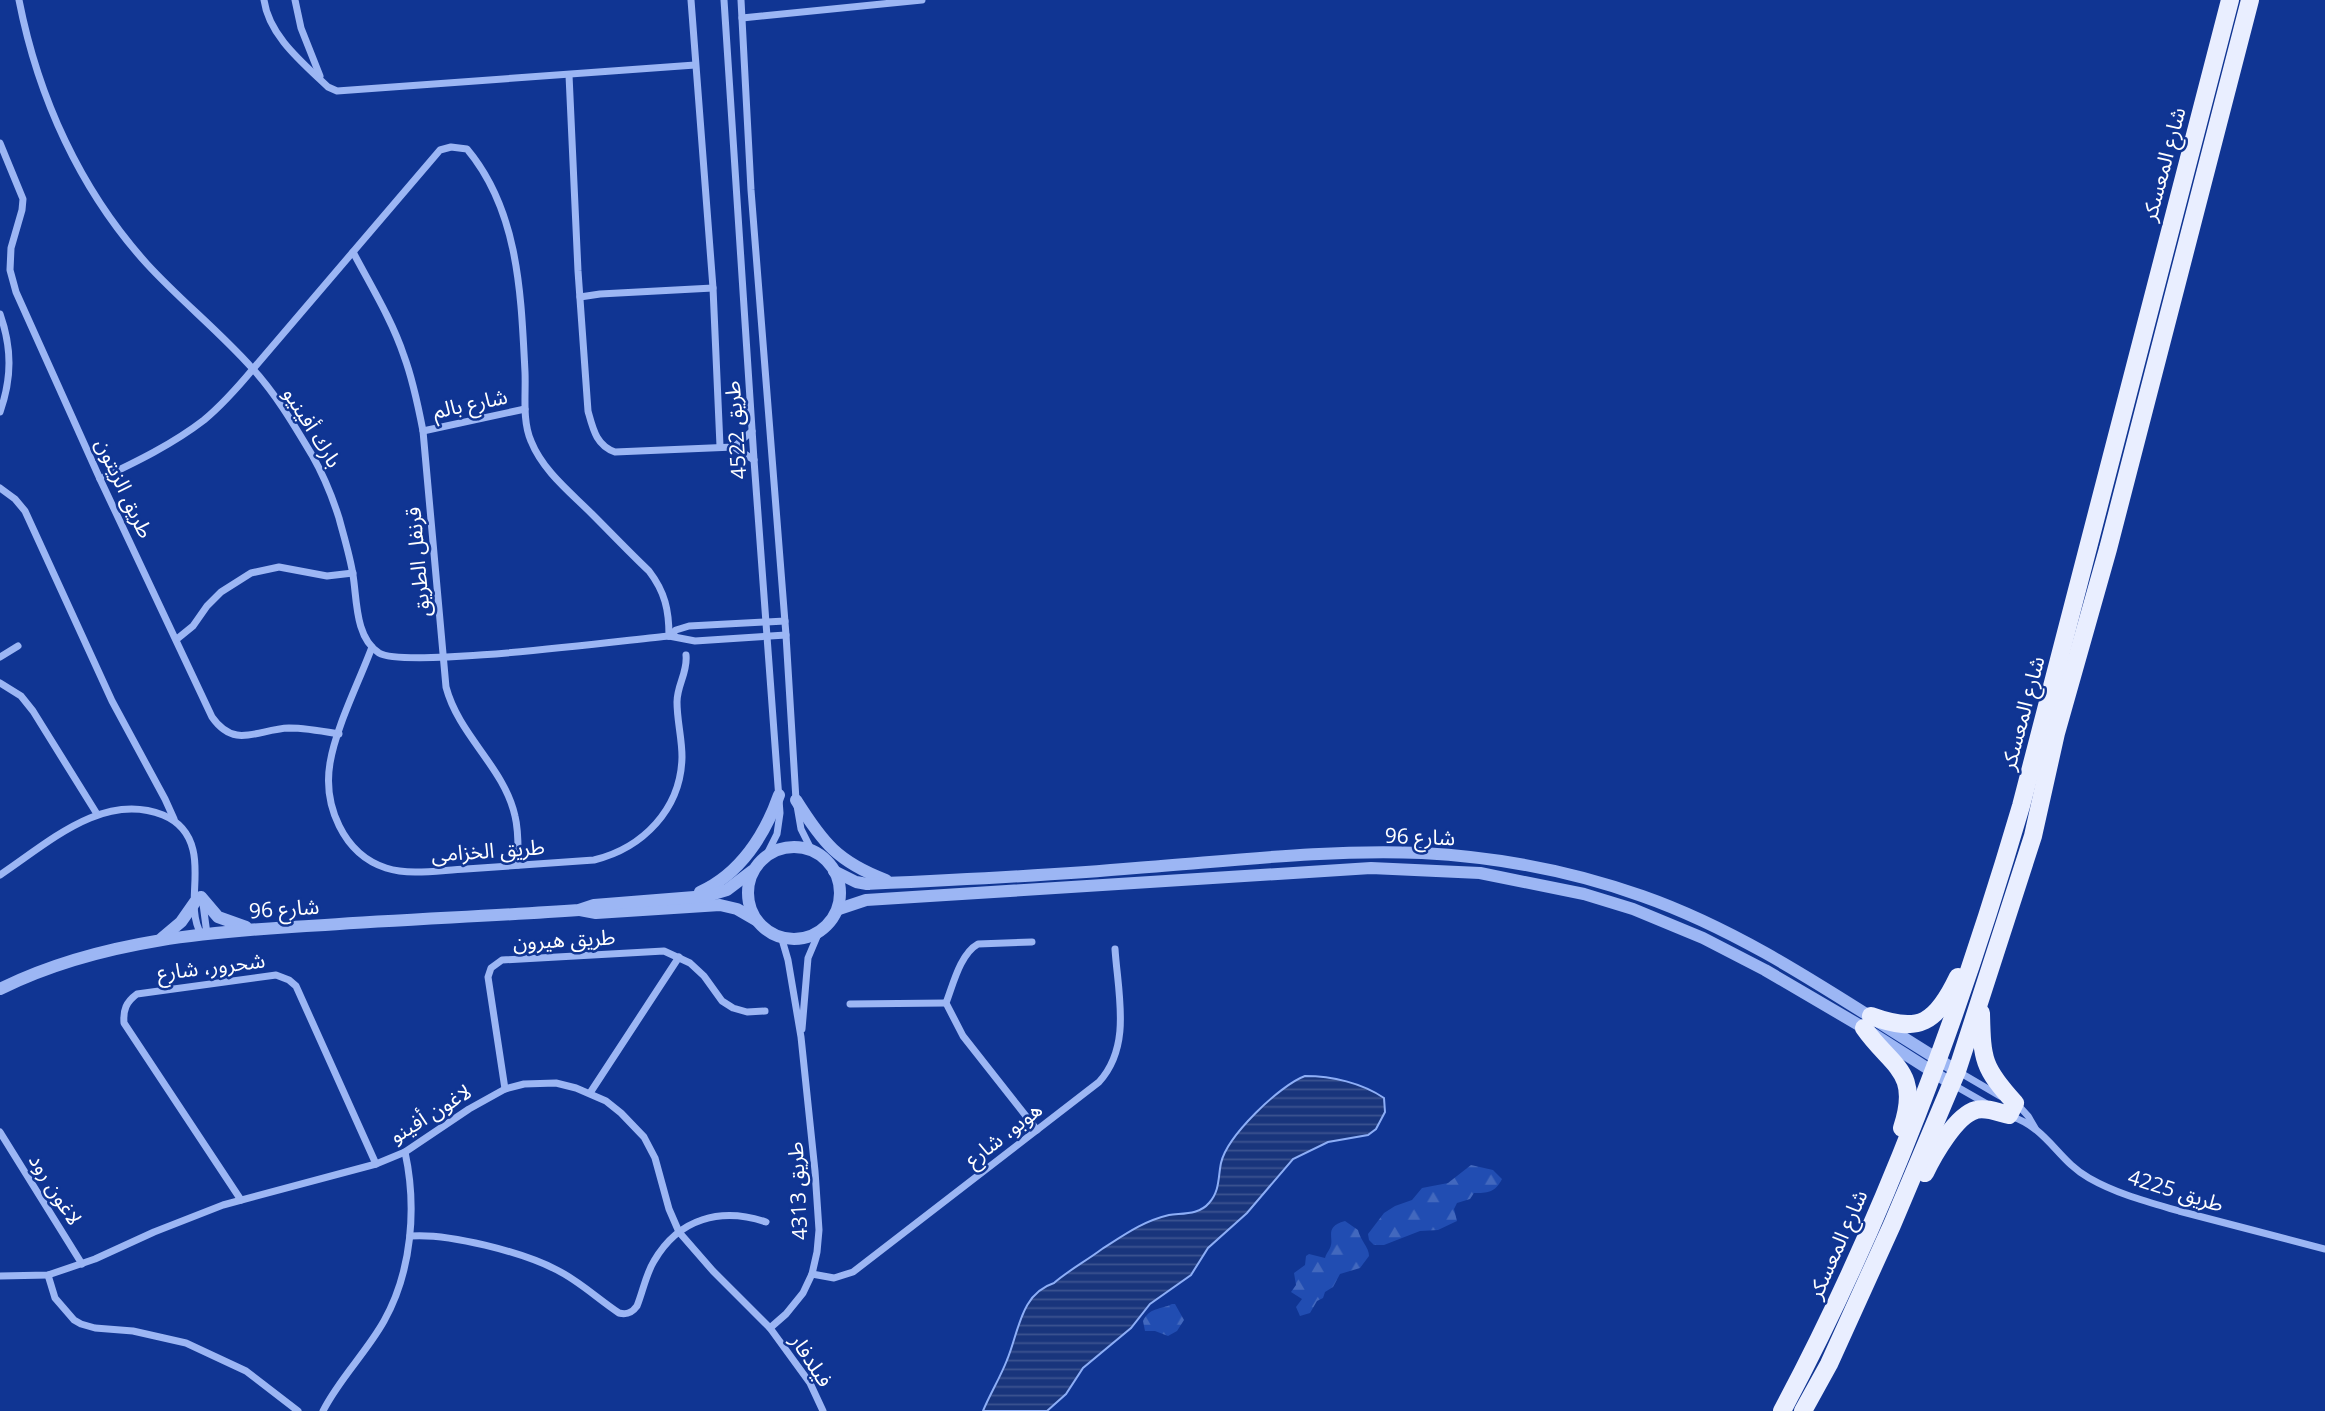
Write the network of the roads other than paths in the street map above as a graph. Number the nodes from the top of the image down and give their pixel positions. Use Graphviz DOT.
graph roads {
  1 [pos="19,0"];
  2 [pos="264,0"];
  3 [pos="295,0"];
  4 [pos="691,0"];
  5 [pos="724,0"];
  6 [pos="741,0"];
  7 [pos="922,0"];
  8 [pos="2230,0"];
  9 [pos="2250,0"];
  10 [pos="742,18"];
  11 [pos="695,65"];
  12 [pos="569,75"];
  13 [pos="321,80"];
  14 [pos="0,143"];
  15 [pos="353,252"];
  16 [pos="713,288"];
  17 [pos="580,297"];
  18 [pos="0,314"];
  19 [pos="253,369"];
  20 [pos="525,409"];
  21 [pos="0,412"];
  22 [pos="424,431"];
  23 [pos="752,431"];
  24 [pos="720,446"];
  25 [pos="734,447"];
  26 [pos="754,460"];
  27 [pos="100,479"];
  28 [pos="0,488"];
  29 [pos="353,573"];
  30 [pos="785,621"];
  31 [pos="767,623"];
  32 [pos="694,625"];
  33 [pos="786,635"];
  34 [pos="669,636"];
  35 [pos="768,637"];
  36 [pos="177,639"];
  37 [pos="695,641"];
  38 [pos="18,646"];
  39 [pos="372,647"];
  40 [pos="686,655"];
  41 [pos="0,657"];
  42 [pos="442,657"];
  43 [pos="0,683"];
  44 [pos="339,734"];
  45 [pos="779,795"];
  46 [pos="796,800"];
  47 [pos="97,814"];
  48 [pos="174,820"];
  49 [pos="812,851"];
  50 [pos="767,854"];
  51 [pos="518,865"];
  52 [pos="752,871"];
  53 [pos="834,871"];
  54 [pos="0,875"];
  55 [pos="893,883"];
  56 [pos="197,895"];
  57 [pos="685,898"];
  58 [pos="579,909"];
  59 [pos="839,909"];
  60 [pos="757,920"];
  61 [pos="1986,924"];
  62 [pos="249,929"];
  63 [pos="819,932"];
  64 [pos="204,934"];
  65 [pos="781,936"];
  66 [pos="161,939"];
  67 [pos="1032,942"];
  68 [pos="1115,949"];
  69 [pos="679,957"];
  70 [pos="0,989"];
  71 [pos="1981,999"];
  72 [pos="946,1003"];
  73 [pos="850,1004"];
  74 [pos="765,1011"];
  75 [pos="1868,1022"];
  76 [pos="801,1037"];
  77 [pos="1936,1067"];
  78 [pos="1954,1078"];
  79 [pos="505,1089"];
  80 [pos="590,1093"];
  81 [pos="2012,1109"];
  82 [pos="2035,1129"];
  83 [pos="1037,1130"];
  84 [pos="0,1132"];
  85 [pos="405,1152"];
  86 [pos="376,1164"];
  87 [pos="1889,1184"];
  88 [pos="241,1200"];
  89 [pos="766,1222"];
  90 [pos="1892,1225"];
  91 [pos="679,1232"];
  92 [pos="410,1236"];
  93 [pos="2325,1249"];
  94 [pos="82,1264"];
  95 [pos="48,1275"];
  96 [pos="812,1275"];
  97 [pos="0,1276"];
  98 [pos="770,1328"];
  99 [pos="298,1411"];
  100 [pos="323,1411"];
  101 [pos="823,1411"];
  102 [pos="1782,1411"];
  103 [pos="1804,1411"];
  1 -- 19 [label="street, بارك أفينيو"];
  2 -- 13 [label="street"];
  3 -- 13 [label="street"];
  4 -- 11 [label="street"];
  5 -- 23 [label="street, طريق 4522"];
  6 -- 10 [label="street, طريق 4522"];
  7 -- 10 [label="street"];
  8 -- 61 [label="main road, شارع المعسكر"];
  9 -- 71 [label="main road, شارع المعسكر"];
  10 -- 30 [label="street, طريق 4522"];
  11 -- 12 [label="street"];
  11 -- 16 [label="street"];
  12 -- 13 [label="street"];
  12 -- 17 [label="street"];
  14 -- 27 [label="street, طريق الزيتون"];
  15 -- 19 [label="street"];
  15 -- 20 [label="street"];
  15 -- 22 [label="street, قرنفل الطريق"];
  16 -- 17 [label="street"];
  16 -- 24 [label="street"];
  17 -- 24 [label="street"];
  18 -- 21 [label="street"];
  19 -- 27 [label="street"];
  19 -- 29 [label="street, بارك أفينيو"];
  20 -- 22 [label="street, شارع بالم"];
  20 -- 34 [label="street"];
  22 -- 42 [label="street, قرنفل الطريق"];
  23 -- 25 [label="street"];
  23 -- 26 [label="street, طريق 4522"];
  24 -- 25 [label="street"];
  25 -- 26 [label="street"];
  26 -- 31 [label="street, طريق 4522"];
  27 -- 36 [label="street, طريق الزيتون"];
  28 -- 48 [label="street"];
  29 -- 36 [label="street"];
  29 -- 39 [label="street, بارك أفينيو"];
  30 -- 31 [label="street"];
  30 -- 33 [label="street, طريق 4522"];
  31 -- 32 [label="street"];
  31 -- 35 [label="street, طريق 4522"];
  32 -- 34 [label="street"];
  32 -- 37 [label="street"];
  33 -- 35 [label="street"];
  33 -- 46 [label="street, طريق 4522"];
  34 -- 37 [label="street"];
  34 -- 42 [label="street"];
  35 -- 37 [label="street"];
  35 -- 45 [label="street, طريق 4522"];
  36 -- 44 [label="street, طريق الزيتون"];
  38 -- 41 [label="street"];
  39 -- 42 [label="street"];
  39 -- 44 [label="street, طريق الخزامى"];
  40 -- 51 [label="street, طريق الخزامى"];
  42 -- 51 [label="street, قرنفل الطريق"];
  43 -- 47 [label="street"];
  44 -- 51 [label="street, طريق الخزامى"];
  45 -- 50 [label="street, طريق 4522"];
  45 -- 57 [label="street"];
  46 -- 49 [label="street, طريق 4522"];
  46 -- 55 [label="street"];
  47 -- 48 [label="street"];
  47 -- 54 [label="street"];
  48 -- 56 [label="street"];
  49 -- 50 [label="street"];
  49 -- 53 [label="street"];
  50 -- 52 [label="street"];
  52 -- 57 [label="street, شارع 96"];
  52 -- 60 [label="street"];
  53 -- 55 [label="street, شارع 96"];
  53 -- 59 [label="street"];
  55 -- 75 [label="street, شارع 96"];
  56 -- 62 [label="street"];
  56 -- 64 [label="street"];
  56 -- 64 [label="street"];
  56 -- 66 [label="street"];
  57 -- 58 [label="street, شارع 96"];
  58 -- 60 [label="street, شارع 96"];
  58 -- 62 [label="street, شارع 96"];
  59 -- 63 [label="street"];
  59 -- 75 [label="street, شارع 96"];
  60 -- 65 [label="street"];
  61 -- 75 [label="main road"];
  61 -- 77 [label="main road, شارع المعسكر"];
  62 -- 64 [label="street, شارع 96"];
  63 -- 65 [label="street"];
  63 -- 76 [label="street, طريق 4313"];
  64 -- 66 [label="street, شارع 96"];
  65 -- 76 [label="street, طريق 4313"];
  66 -- 70 [label="street, شارع 96"];
  67 -- 72 [label="street"];
  68 -- 83 [label="street, هوبو، شارع"];
  69 -- 74 [label="street"];
  69 -- 79 [label="street, طريق هيرون"];
  69 -- 80 [label="street"];
  71 -- 78 [label="main road, شارع المعسكر"];
  71 -- 81 [label="main road"];
  72 -- 73 [label="street"];
  72 -- 83 [label="street"];
  75 -- 77 [label="street, شارع 96"];
  75 -- 87 [label="main road"];
  76 -- 96 [label="street, طريق 4313"];
  77 -- 78 [label="street, شارع 96"];
  77 -- 87 [label="main road, شارع المعسكر"];
  78 -- 81 [label="street, طريق 4225"];
  78 -- 81 [label="street, طريق 4225"];
  78 -- 90 [label="main road, شارع المعسكر"];
  79 -- 80 [label="street, لاغون أفينو"];
  79 -- 85 [label="street, لاغون أفينو"];
  80 -- 91 [label="street, لاغون أفينو"];
  81 -- 82 [label="street, طريق 4225"];
  81 -- 82 [label="street, طريق 4225"];
  81 -- 90 [label="main road"];
  82 -- 93 [label="street, طريق 4225"];
  83 -- 96 [label="street, هوبو، شارع"];
  84 -- 94 [label="street, لاغون رود"];
  85 -- 86 [label="street, لاغون أفينو"];
  85 -- 92 [label="street"];
  86 -- 88 [label="street, لاغون أفينو"];
  86 -- 88 [label="street, شحرور، شارع"];
  87 -- 102 [label="main road, شارع المعسكر"];
  88 -- 94 [label="street, لاغون أفينو"];
  89 -- 91 [label="street"];
  90 -- 103 [label="main road, شارع المعسكر"];
  91 -- 92 [label="street"];
  91 -- 98 [label="street, لاغون أفينو"];
  92 -- 100 [label="street"];
  94 -- 95 [label="street, لاغون أفينو"];
  95 -- 97 [label="street, لاغون أفينو"];
  95 -- 99 [label="street"];
  96 -- 98 [label="street, طريق 4313"];
  98 -- 101 [label="street, فيلدفار"];
}
